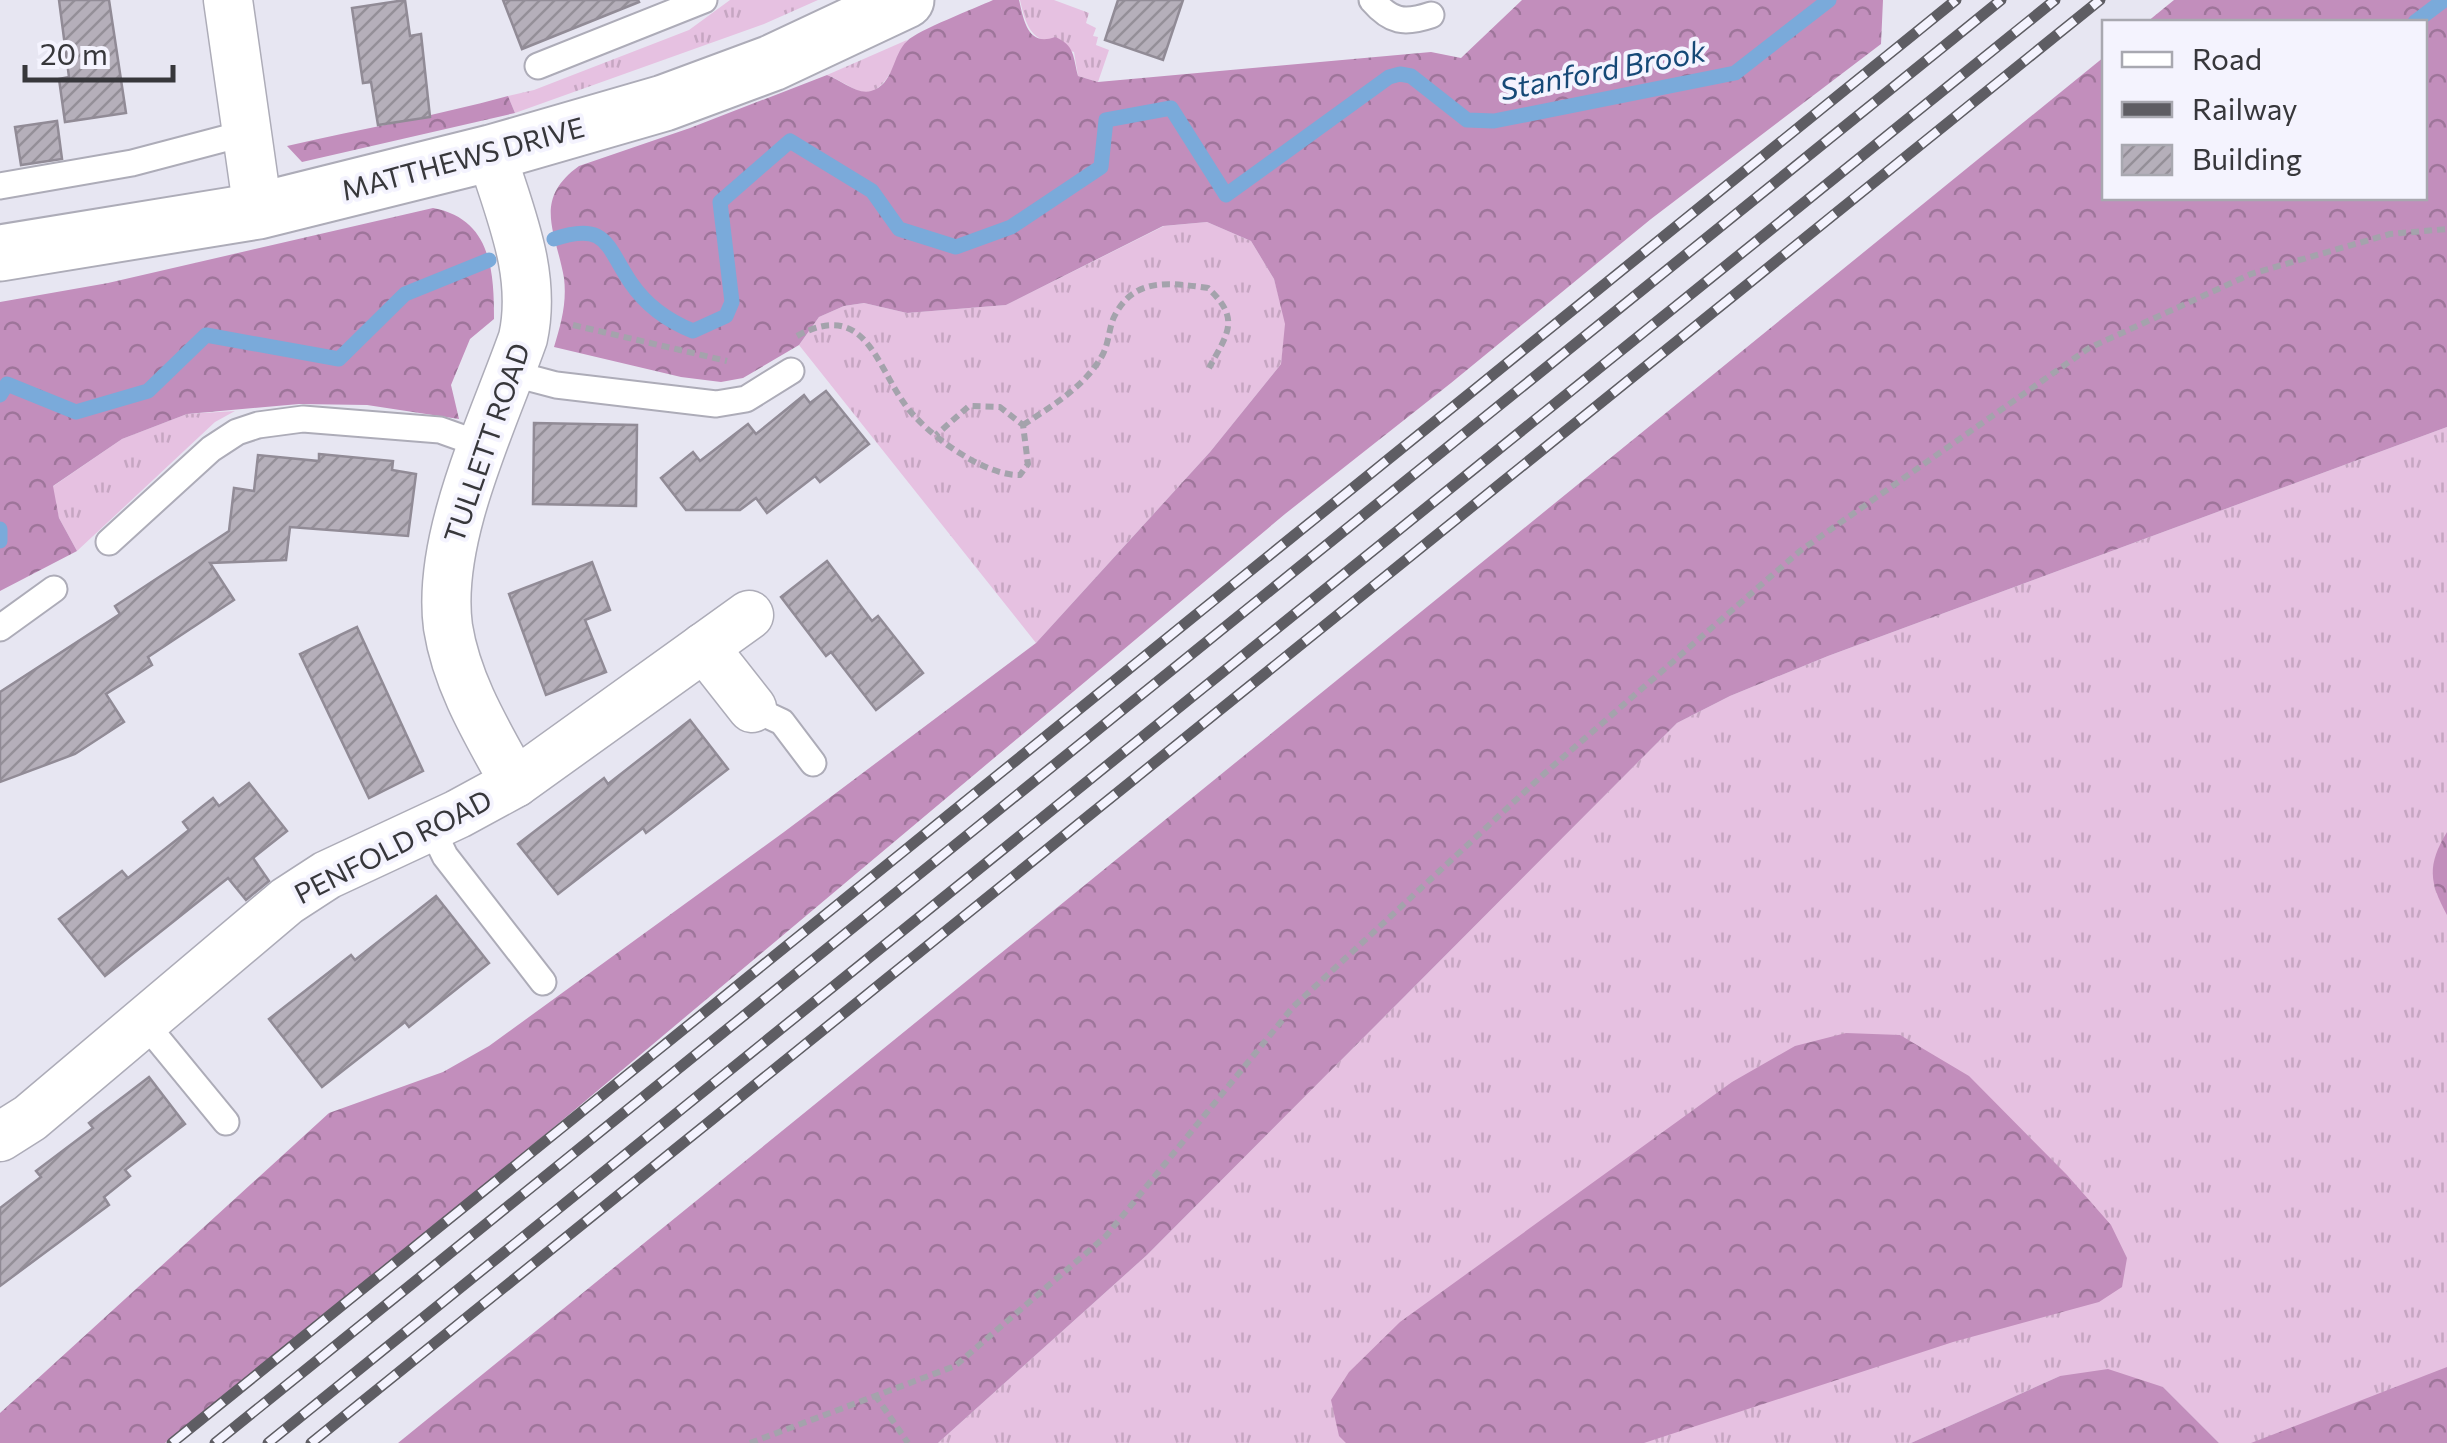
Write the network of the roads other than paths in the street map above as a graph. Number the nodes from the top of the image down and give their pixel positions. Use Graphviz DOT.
graph roads {
  1 [pos="228,0"];
  2 [pos="704,0"];
  3 [pos="906,0"];
  4 [pos="1372,0"];
  5 [pos="1430,15"];
  6 [pos="538,66"];
  7 [pos="246,132"];
  8 [pos="491,154"];
  9 [pos="0,186"];
  10 [pos="258,211"];
  11 [pos="0,252"];
  12 [pos="791,371"];
  13 [pos="511,373"];
  14 [pos="484,446"];
  15 [pos="109,542"];
  16 [pos="54,589"];
  17 [pos="748,615"];
  18 [pos="0,628"];
  19 [pos="704,647"];
  20 [pos="752,708"];
  21 [pos="814,763"];
  22 [pos="515,783"];
  23 [pos="431,827"];
  24 [pos="543,982"];
  25 [pos="142,1022"];
  26 [pos="226,1122"];
  27 [pos="0,1137"];
  1 -- 7 [label="street"];
  2 -- 6 [label="lane"];
  3 -- 8 [label="street, MATTHEWS DRIVE"];
  4 -- 5 [label="lane"];
  7 -- 9 [label="lane"];
  7 -- 10 [label="street"];
  8 -- 10 [label="street, MATTHEWS DRIVE"];
  8 -- 13 [label="street, TULLETT ROAD"];
  10 -- 11 [label="street, MATTHEWS DRIVE"];
  12 -- 13 [label="lane"];
  13 -- 14 [label="street, TULLETT ROAD"];
  14 -- 15 [label="lane"];
  14 -- 22 [label="street, TULLETT ROAD"];
  16 -- 18 [label="lane"];
  17 -- 19 [label="street, PENFOLD ROAD"];
  19 -- 20 [label="street"];
  19 -- 22 [label="street, PENFOLD ROAD"];
  20 -- 21 [label="lane"];
  22 -- 23 [label="street, PENFOLD ROAD"];
  23 -- 24 [label="lane"];
  23 -- 25 [label="street, PENFOLD ROAD"];
  25 -- 26 [label="lane"];
  25 -- 27 [label="street, PENFOLD ROAD"];
}
